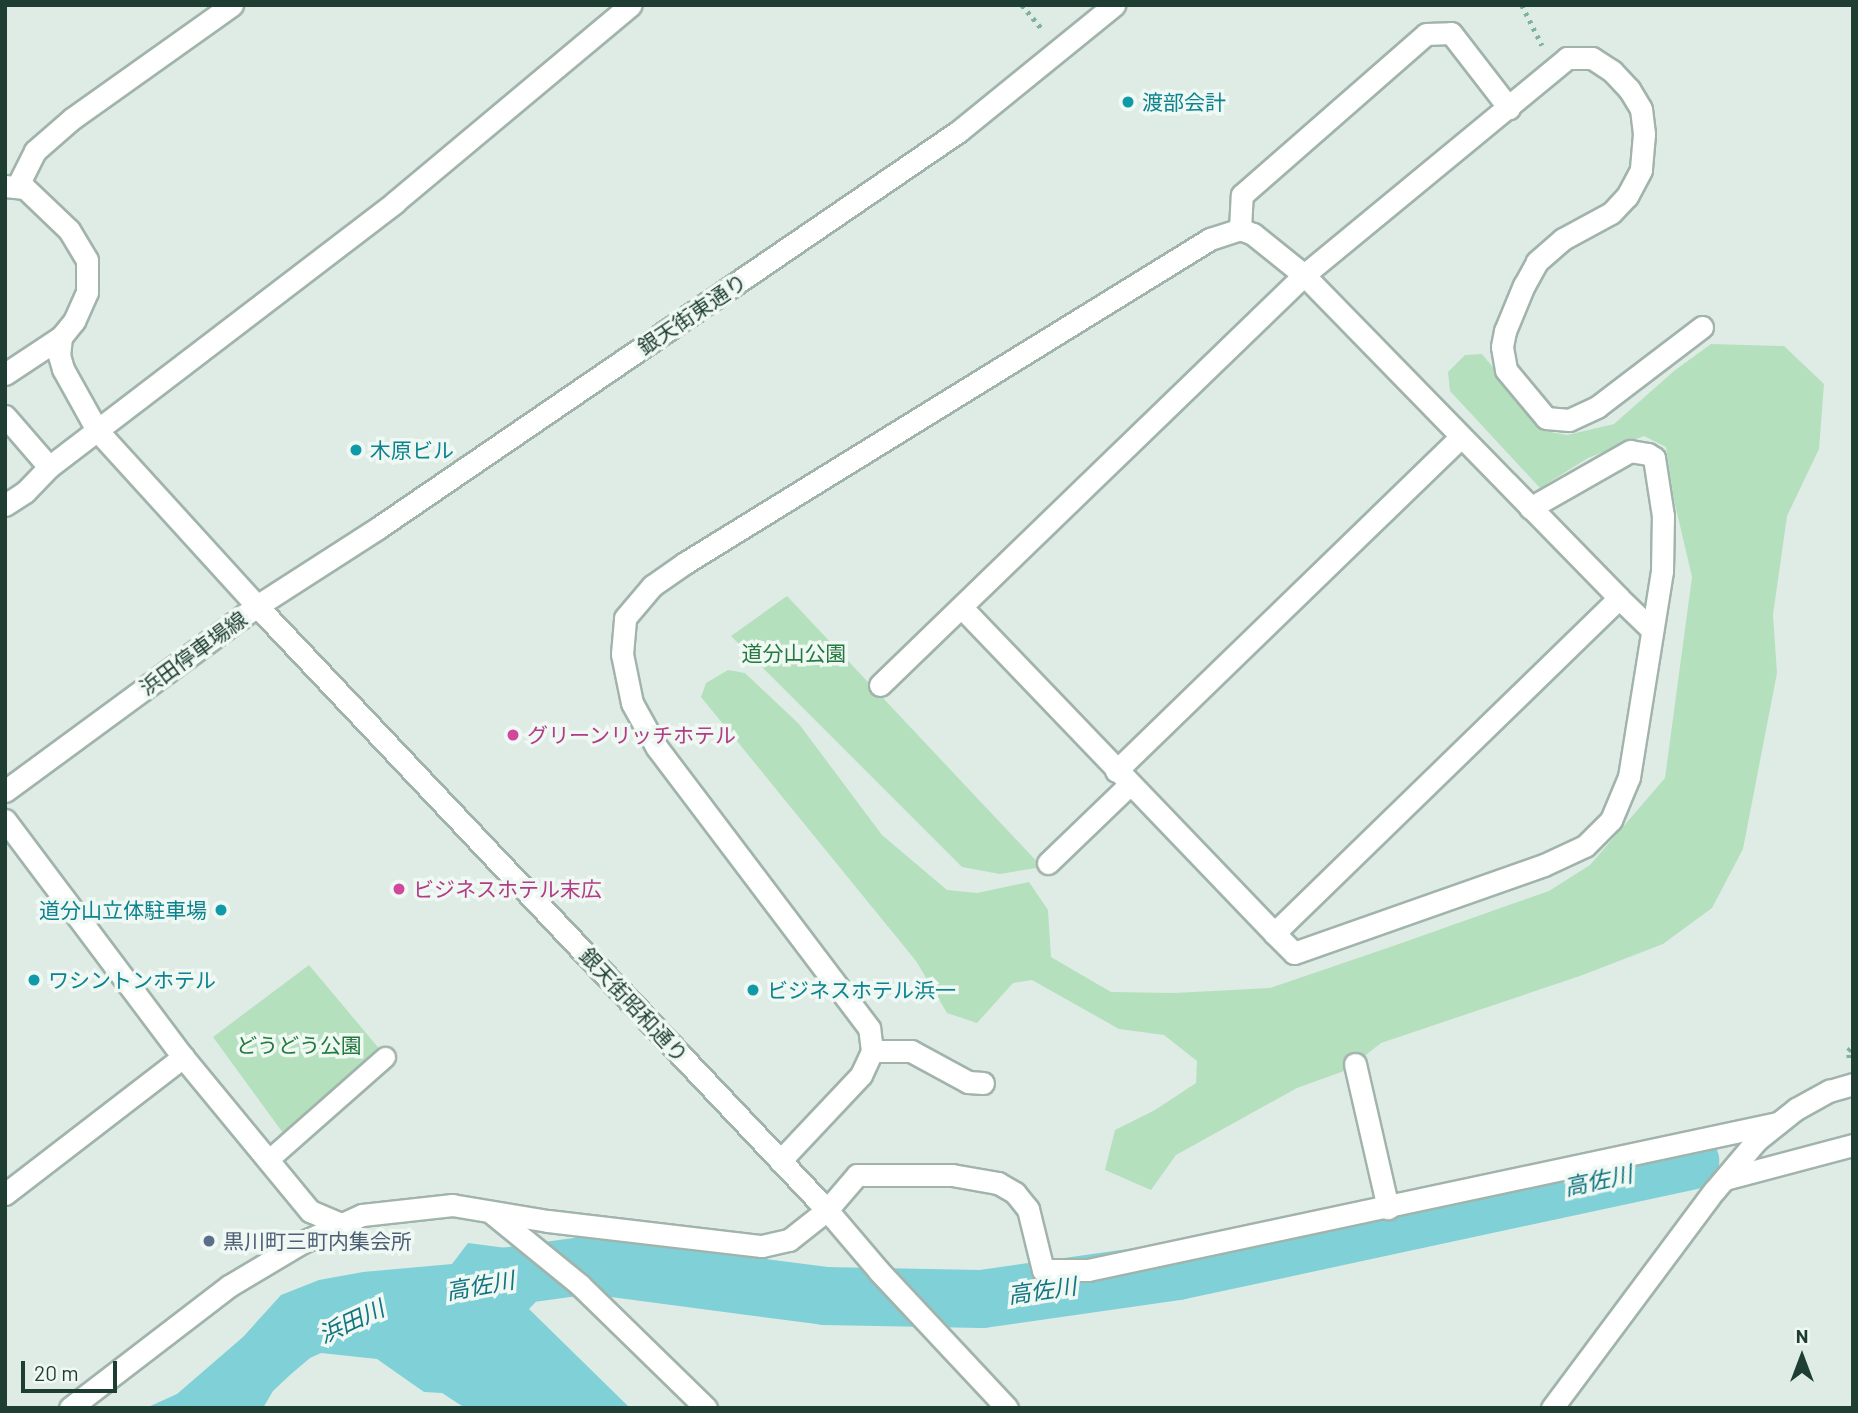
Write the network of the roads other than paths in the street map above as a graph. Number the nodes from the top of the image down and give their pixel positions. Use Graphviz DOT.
graph roads {
  1 [pos="232,5"];
  2 [pos="631,5"];
  3 [pos="1114,5"];
  4 [pos="1508,108"];
  5 [pos="11,186"];
  6 [pos="1240,229"];
  7 [pos="1304,275"];
  8 [pos="1702,327"];
  9 [pos="61,337"];
  10 [pos="5,374"];
  11 [pos="5,416"];
  12 [pos="97,430"];
  13 [pos="1460,438"];
  14 [pos="49,467"];
  15 [pos="5,505"];
  16 [pos="1530,508"];
  17 [pos="1619,598"];
  18 [pos="257,606"];
  19 [pos="962,608"];
  20 [pos="1652,630"];
  21 [pos="880,685"];
  22 [pos="1123,778"];
  23 [pos="5,791"];
  24 [pos="5,820"];
  25 [pos="1048,863"];
  26 [pos="1274,933"];
  27 [pos="872,1051"];
  28 [pos="183,1057"];
  29 [pos="384,1057"];
  30 [pos="1354,1064"];
  31 [pos="983,1083"];
  32 [pos="1853,1084"];
  33 [pos="1778,1123"];
  34 [pos="1853,1145"];
  35 [pos="268,1160"];
  36 [pos="780,1161"];
  37 [pos="1725,1179"];
  38 [pos="5,1194"];
  39 [pos="1388,1208"];
  40 [pos="827,1210"];
  41 [pos="491,1213"];
  42 [pos="338,1223"];
  43 [pos="70,1408"];
  44 [pos="706,1408"];
  45 [pos="1007,1408"];
  46 [pos="1552,1408"];
  1 -- 5 [label="street"];
  2 -- 12 [label="street"];
  3 -- 18 [label="street, 銀天街東通り"];
  4 -- 6 [label="street"];
  4 -- 7 [label="street"];
  4 -- 8 [label="street"];
  5 -- 9 [label="street"];
  6 -- 7 [label="street"];
  6 -- 27 [label="street"];
  7 -- 13 [label="street"];
  7 -- 19 [label="street"];
  9 -- 10 [label="street"];
  9 -- 12 [label="street, 浜田停車場線"];
  11 -- 14 [label="street"];
  12 -- 14 [label="street"];
  12 -- 18 [label="street, 浜田停車場線"];
  13 -- 16 [label="street"];
  13 -- 22 [label="street"];
  14 -- 15 [label="street"];
  16 -- 17 [label="street"];
  16 -- 20 [label="street"];
  17 -- 20 [label="street"];
  17 -- 26 [label="street"];
  18 -- 23 [label="street, 浜田停車場線"];
  18 -- 36 [label="street, 銀天街昭和通り"];
  19 -- 21 [label="street"];
  19 -- 22 [label="street"];
  20 -- 26 [label="street"];
  22 -- 25 [label="street"];
  22 -- 26 [label="street"];
  24 -- 28 [label="street"];
  27 -- 31 [label="street"];
  27 -- 36 [label="street"];
  28 -- 35 [label="street"];
  28 -- 38 [label="street"];
  29 -- 35 [label="lane"];
  30 -- 39 [label="street"];
  32 -- 33 [label="street"];
  33 -- 37 [label="street"];
  33 -- 39 [label="street"];
  34 -- 37 [label="street"];
  35 -- 42 [label="street"];
  36 -- 40 [label="street, 銀天街昭和通り"];
  37 -- 46 [label="street"];
  39 -- 40 [label="street"];
  40 -- 41 [label="street"];
  40 -- 45 [label="street, 銀天街昭和通り"];
  41 -- 42 [label="street"];
  41 -- 44 [label="street"];
  42 -- 43 [label="street"];
}
